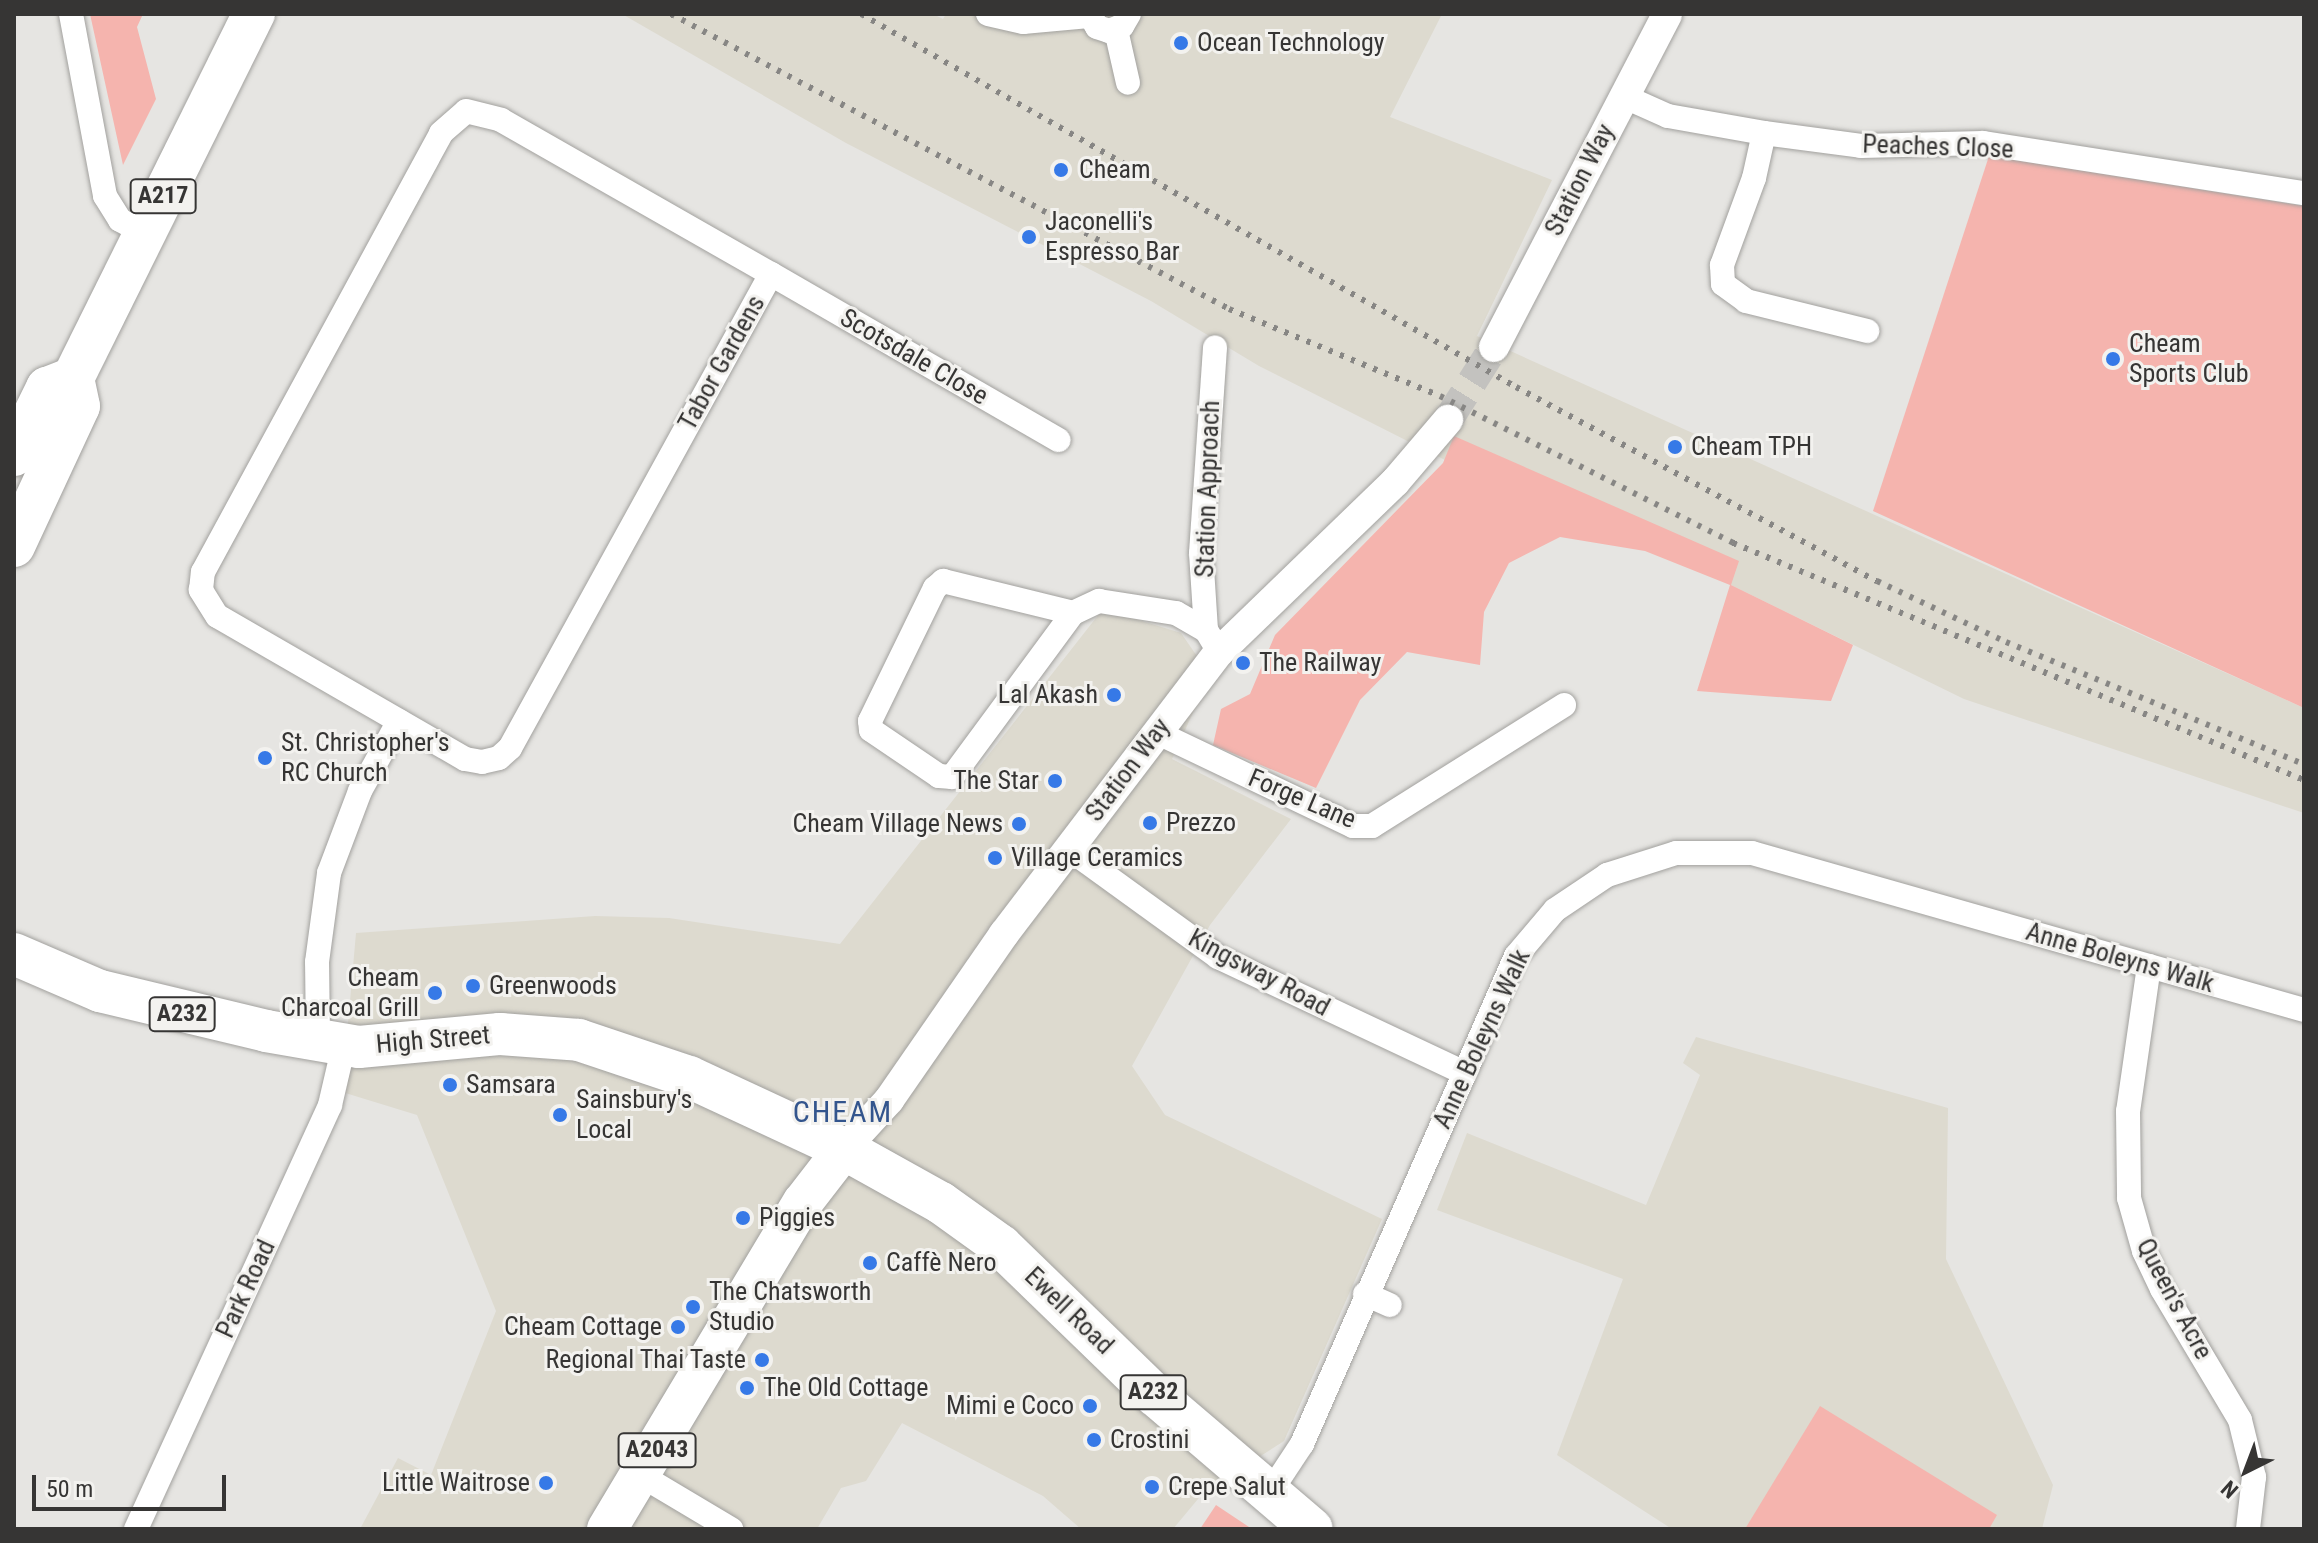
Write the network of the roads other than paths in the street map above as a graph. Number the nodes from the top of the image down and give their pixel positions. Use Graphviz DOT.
graph roads {
  1 [pos="71,14"];
  2 [pos="254,14"];
  3 [pos="988,14"];
  4 [pos="1667,14"];
  5 [pos="1089,15"];
  6 [pos="1122,22"];
  7 [pos="1128,83"];
  8 [pos="1623,96"];
  9 [pos="1764,133"];
  10 [pos="2304,193"];
  11 [pos="144,233"];
  12 [pos="771,274"];
  13 [pos="1867,331"];
  14 [pos="1215,347"];
  15 [pos="1494,347"];
  16 [pos="73,378"];
  17 [pos="1448,420"];
  18 [pos="1058,440"];
  19 [pos="14,455"];
  20 [pos="14,546"];
  21 [pos="1073,613"];
  22 [pos="1213,641"];
  23 [pos="1564,705"];
  24 [pos="399,721"];
  25 [pos="1156,732"];
  26 [pos="1069,849"];
  27 [pos="14,954"];
  28 [pos="2149,966"];
  29 [pos="2304,1010"];
  30 [pos="331,1043"];
  31 [pos="1464,1073"];
  32 [pos="844,1149"];
  33 [pos="1365,1294"];
  34 [pos="1390,1305"];
  35 [pos="642,1476"];
  36 [pos="1269,1494"];
  37 [pos="136,1529"];
  38 [pos="607,1529"];
  39 [pos="731,1529"];
  40 [pos="1312,1529"];
  41 [pos="2248,1529"];
  1 -- 11 [label="street"];
  2 -- 11 [label="highway, A217"];
  3 -- 5 [label="street"];
  4 -- 8 [label="street, Station Way"];
  5 -- 6 [label="street"];
  6 -- 7 [label="street"];
  8 -- 9 [label="street, Peaches Close"];
  8 -- 15 [label="street, Station Way"];
  9 -- 10 [label="street, Peaches Close"];
  9 -- 13 [label="street"];
  11 -- 16 [label="highway, A217"];
  12 -- 18 [label="street, Scotsdale Close"];
  12 -- 24 [label="street, Tabor Gardens"];
  12 -- 24 [label="street, Tabor Gardens"];
  14 -- 22 [label="street, Station Approach"];
  16 -- 19 [label="highway"];
  16 -- 20 [label="highway, A217"];
  17 -- 22 [label="street, Station Way"];
  21 -- 21 [label="street"];
  21 -- 22 [label="street"];
  22 -- 25 [label="street, Station Way"];
  23 -- 25 [label="street, Forge Lane"];
  24 -- 30 [label="street, Park Road"];
  25 -- 26 [label="street, Station Way"];
  26 -- 31 [label="street, Kingsway Road"];
  26 -- 32 [label="street, Station Way"];
  27 -- 30 [label="highway, High Street / A232"];
  28 -- 29 [label="street, Anne Boleyns Walk"];
  28 -- 31 [label="street, Anne Boleyns Walk"];
  28 -- 41 [label="street, Queen's Acre"];
  30 -- 32 [label="highway, High Street / A232"];
  30 -- 37 [label="street, Park Road"];
  31 -- 33 [label="street, Anne Boleyns Walk"];
  32 -- 35 [label="main road, A2043"];
  32 -- 36 [label="highway, Ewell Road / A232"];
  33 -- 34 [label="street"];
  33 -- 36 [label="street, Anne Boleyns Walk"];
  35 -- 38 [label="main road, A2043"];
  35 -- 39 [label="street"];
  36 -- 40 [label="highway, Ewell Road / A232"];
}
